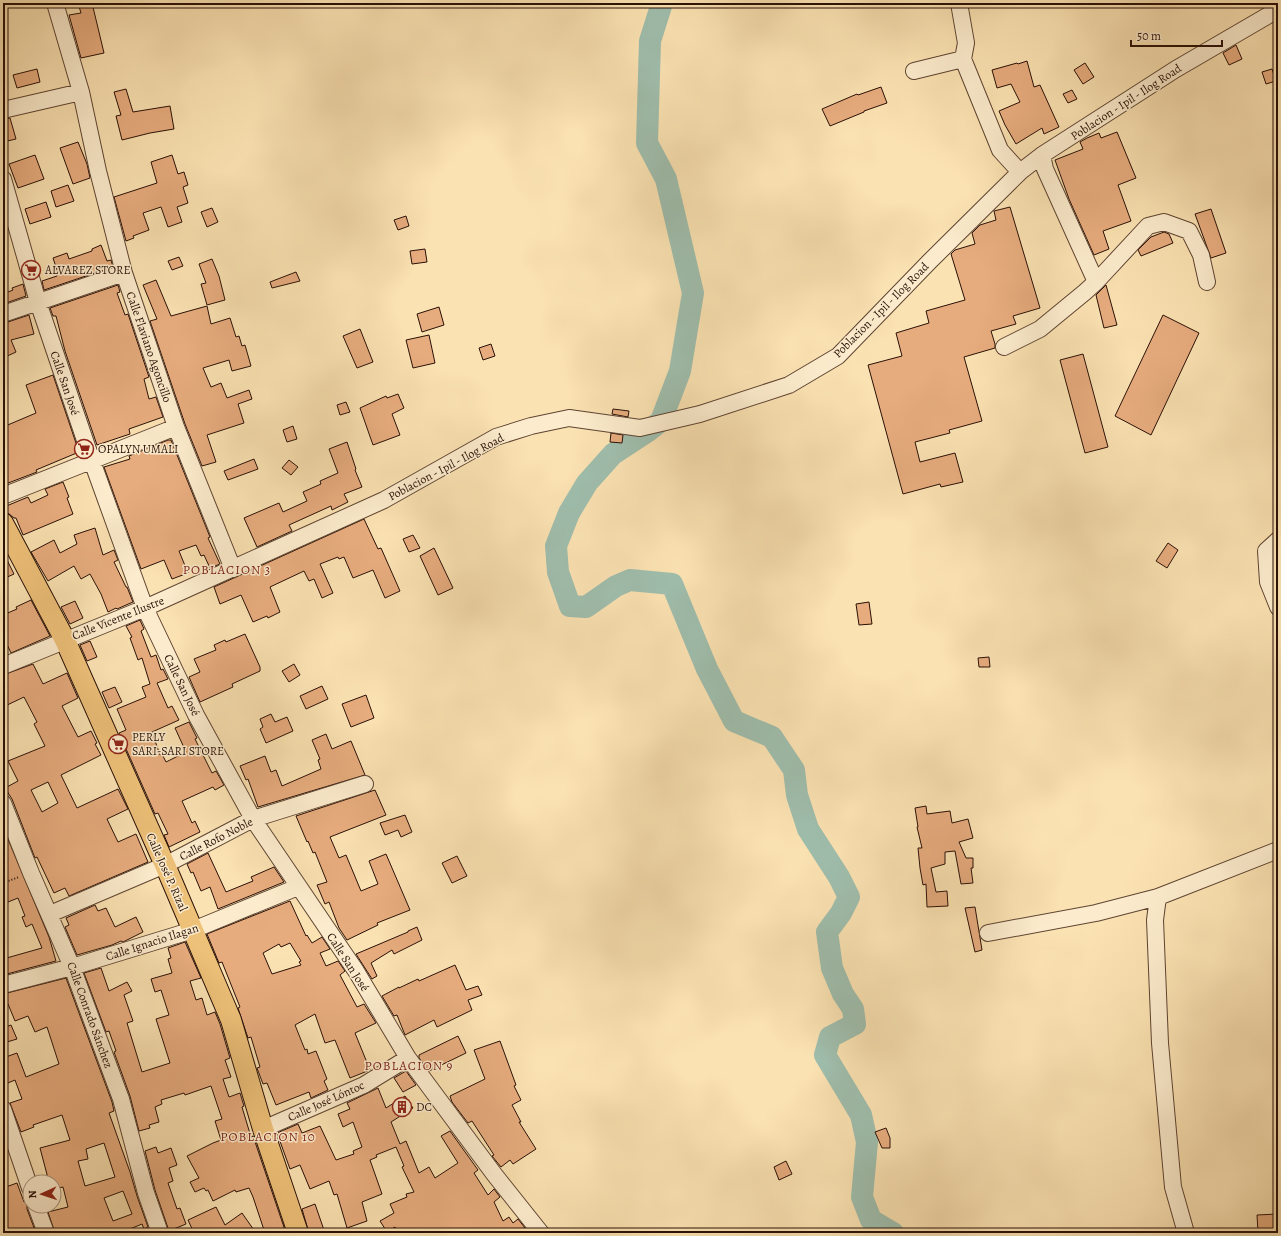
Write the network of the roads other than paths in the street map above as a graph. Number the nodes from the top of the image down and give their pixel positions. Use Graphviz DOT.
graph roads {
  1 [pos="55,3"];
  2 [pos="959,3"];
  3 [pos="1278,12"];
  4 [pos="963,60"];
  5 [pos="914,71"];
  6 [pos="81,92"];
  7 [pos="3,110"];
  8 [pos="1042,155"];
  9 [pos="1020,172"];
  10 [pos="3,179"];
  11 [pos="9,222"];
  12 [pos="124,273"];
  13 [pos="1096,282"];
  14 [pos="1207,282"];
  15 [pos="38,302"];
  16 [pos="3,314"];
  17 [pos="1004,347"];
  18 [pos="176,427"];
  19 [pos="92,461"];
  20 [pos="3,496"];
  21 [pos="3,523"];
  22 [pos="1278,540"];
  23 [pos="233,569"];
  24 [pos="1278,607"];
  25 [pos="145,608"];
  26 [pos="64,640"];
  27 [pos="3,666"];
  28 [pos="365,784"];
  29 [pos="3,803"];
  30 [pos="253,819"];
  31 [pos="1278,850"];
  32 [pos="165,866"];
  33 [pos="298,887"];
  34 [pos="1158,897"];
  35 [pos="50,914"];
  36 [pos="193,930"];
  37 [pos="988,933"];
  38 [pos="72,967"];
  39 [pos="3,985"];
  40 [pos="408,1058"];
  41 [pos="3,1109"];
  42 [pos="263,1129"];
  43 [pos="25,1174"];
  44 [pos="39,1214"];
  45 [pos="46,1233"];
  46 [pos="160,1233"];
  47 [pos="298,1233"];
  48 [pos="541,1233"];
  49 [pos="1186,1233"];
  1 -- 6 [label="street, Calle Flaviano Agoncillo"];
  2 -- 4 [label="street"];
  3 -- 8 [label="street, Poblacion - Ipil - Ilog Road"];
  4 -- 5 [label="street"];
  4 -- 9 [label="street"];
  6 -- 7 [label="street"];
  6 -- 12 [label="street, Calle Flaviano Agoncillo"];
  8 -- 9 [label="street, Poblacion - Ipil - Ilog Road"];
  8 -- 13 [label="street"];
  9 -- 23 [label="street, Poblacion - Ipil - Ilog Road"];
  10 -- 11 [label="street, Calle San José"];
  11 -- 15 [label="street, Calle San José"];
  12 -- 15 [label="street"];
  12 -- 18 [label="street, Calle Flaviano Agoncillo"];
  13 -- 14 [label="street"];
  13 -- 17 [label="street"];
  15 -- 16 [label="street"];
  15 -- 19 [label="street, Calle San José"];
  18 -- 19 [label="street"];
  18 -- 23 [label="street, Calle Flaviano Agoncillo"];
  19 -- 20 [label="street"];
  19 -- 25 [label="street, Calle San José"];
  21 -- 26 [label="main road, Calle José P. Rizal"];
  22 -- 24 [label="street"];
  23 -- 25 [label="street, Calle Vicente Ilustre"];
  25 -- 26 [label="street, Calle Vicente Ilustre"];
  25 -- 30 [label="street, Calle San José"];
  26 -- 27 [label="street, Calle Vicente Ilustre"];
  26 -- 32 [label="main road, Calle José P. Rizal"];
  28 -- 30 [label="street, Calle Rofo Noble"];
  29 -- 35 [label="street, Calle Conrado Sánchez"];
  30 -- 32 [label="street, Calle Rofo Noble"];
  30 -- 33 [label="street, Calle San José"];
  31 -- 34 [label="street"];
  32 -- 35 [label="street, Calle Rofo Noble"];
  32 -- 36 [label="main road, Calle José P. Rizal"];
  33 -- 36 [label="street, Calle Ignacio Ilagan"];
  33 -- 40 [label="street, Calle San José"];
  34 -- 37 [label="street"];
  34 -- 49 [label="street"];
  35 -- 38 [label="street, Calle Conrado Sánchez"];
  36 -- 38 [label="street, Calle Ignacio Ilagan"];
  36 -- 42 [label="main road, Calle José P. Rizal"];
  38 -- 39 [label="street, Calle Ignacio Ilagan"];
  38 -- 46 [label="street, Calle Conrado Sánchez"];
  40 -- 42 [label="street, Calle José Lóntoc"];
  40 -- 48 [label="street, Calle San José"];
  41 -- 43 [label="street"];
  42 -- 47 [label="main road, Calle José P. Rizal"];
  44 -- 45 [label="street"];
}
